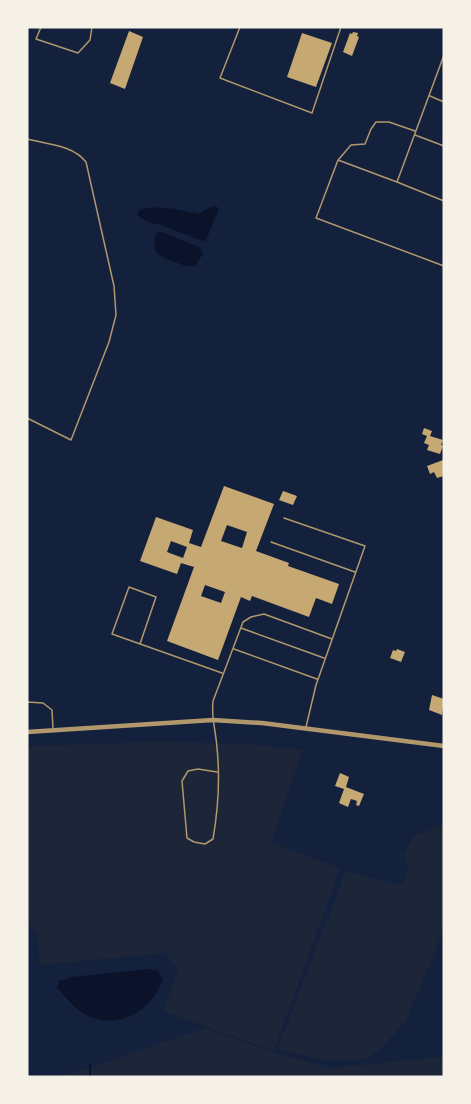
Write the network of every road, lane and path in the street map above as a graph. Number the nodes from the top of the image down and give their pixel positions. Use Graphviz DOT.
graph roads {
  1 [pos="41,27"];
  2 [pos="92,27"];
  3 [pos="240,27"];
  4 [pos="341,27"];
  5 [pos="444,55"];
  6 [pos="429,96"];
  7 [pos="444,102"];
  8 [pos="415,133"];
  9 [pos="27,140"];
  10 [pos="444,146"];
  11 [pos="338,160"];
  12 [pos="396,182"];
  13 [pos="444,201"];
  14 [pos="444,266"];
  15 [pos="27,418"];
  16 [pos="284,518"];
  17 [pos="272,542"];
  18 [pos="356,573"];
  19 [pos="241,627"];
  20 [pos="332,639"];
  21 [pos="140,644"];
  22 [pos="233,648"];
  23 [pos="325,658"];
  24 [pos="223,673"];
  25 [pos="318,679"];
  26 [pos="27,702"];
  27 [pos="213,720"];
  28 [pos="306,728"];
  29 [pos="53,730"];
  30 [pos="27,732"];
  31 [pos="444,746"];
  32 [pos="217,772"];
  1 -- 2 [label="lane"];
  3 -- 4 [label="lane"];
  5 -- 6 [label="lane"];
  6 -- 7 [label="lane"];
  6 -- 8 [label="lane"];
  8 -- 10 [label="lane"];
  8 -- 11 [label="lane"];
  8 -- 12 [label="lane"];
  9 -- 15 [label="lane"];
  11 -- 12 [label="lane"];
  11 -- 14 [label="lane"];
  12 -- 13 [label="lane"];
  16 -- 18 [label="lane"];
  17 -- 18 [label="lane"];
  18 -- 20 [label="lane"];
  19 -- 20 [label="lane"];
  19 -- 22 [label="lane"];
  19 -- 23 [label="lane"];
  20 -- 23 [label="lane"];
  21 -- 21 [label="lane"];
  21 -- 24 [label="lane"];
  22 -- 24 [label="lane"];
  22 -- 25 [label="lane"];
  23 -- 25 [label="lane"];
  24 -- 27 [label="lane"];
  25 -- 28 [label="lane"];
  26 -- 29 [label="lane"];
  27 -- 28 [label="street"];
  27 -- 29 [label="street"];
  27 -- 32 [label="lane"];
  28 -- 31 [label="street"];
  29 -- 30 [label="street"];
  32 -- 32 [label="lane"];
}
